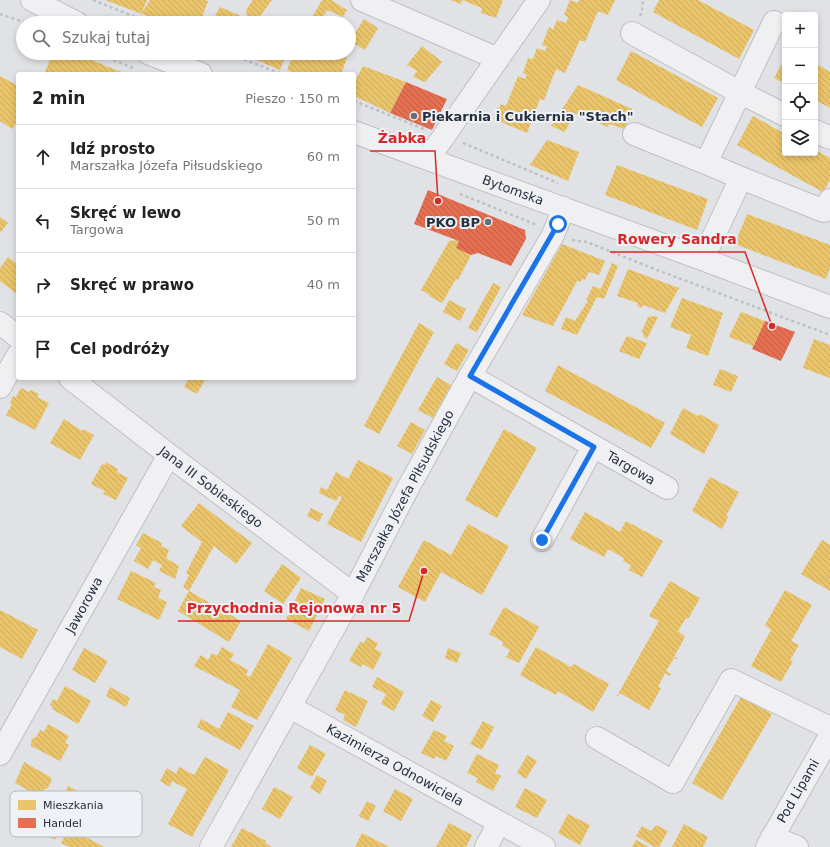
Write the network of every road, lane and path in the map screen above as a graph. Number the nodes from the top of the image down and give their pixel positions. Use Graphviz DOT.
graph roads {
  1 [pos="32,0"];
  2 [pos="93,0"];
  3 [pos="362,0"];
  4 [pos="539,0"];
  5 [pos="0,14"];
  6 [pos="63,16"];
  7 [pos="133,16"];
  8 [pos="16,19"];
  9 [pos="774,22"];
  10 [pos="632,33"];
  11 [pos="498,59"];
  12 [pos="245,60"];
  13 [pos="142,61"];
  14 [pos="192,72"];
  15 [pos="277,72"];
  16 [pos="740,92"];
  17 [pos="782,113"];
  18 [pos="818,132"];
  19 [pos="356,133"];
  20 [pos="634,134"];
  21 [pos="830,138"];
  22 [pos="428,159"];
  23 [pos="706,163"];
  24 [pos="741,178"];
  25 [pos="457,192"];
  26 [pos="564,208"];
  27 [pos="828,208"];
  28 [pos="553,235"];
  29 [pos="702,259"];
  30 [pos="830,307"];
  31 [pos="0,323"];
  32 [pos="16,335"];
  33 [pos="830,335"];
  34 [pos="16,359"];
  35 [pos="470,376"];
  36 [pos="73,380"];
  37 [pos="0,387"];
  38 [pos="594,447"];
  39 [pos="169,456"];
  40 [pos="667,488"];
  41 [pos="542,540"];
  42 [pos="353,594"];
  43 [pos="290,707"];
  44 [pos="830,728"];
  45 [pos="830,736"];
  46 [pos="597,738"];
  47 [pos="0,754"];
  48 [pos="499,823"];
  49 [pos="770,842"];
  50 [pos="211,847"];
  51 [pos="486,847"];
  52 [pos="544,847"];
  53 [pos="797,847"];
  1 -- 6 [label="street"];
  2 -- 7 [label="path"];
  3 -- 11 [label="street"];
  4 -- 11 [label="street"];
  5 -- 8 [label="path"];
  9 -- 16 [label="street"];
  10 -- 16 [label="street"];
  11 -- 22 [label="street"];
  12 -- 15 [label="path"];
  13 -- 14 [label="street"];
  16 -- 17 [label="street"];
  16 -- 23 [label="street"];
  18 -- 21 [label="street"];
  19 -- 22 [label="street, Bytomska"];
  20 -- 23 [label="street"];
  22 -- 26 [label="street, Bytomska"];
  23 -- 24 [label="street"];
  24 -- 27 [label="street"];
  24 -- 29 [label="street"];
  25 -- 28 [label="path"];
  26 -- 28 [label="street, Marszałka Józefa Piłsudskiego"];
  26 -- 29 [label="street, Bytomska"];
  28 -- 33 [label="path"];
  28 -- 35 [label="street, Marszałka Józefa Piłsudskiego"];
  29 -- 30 [label="street, Bytomska"];
  31 -- 32 [label="street"];
  34 -- 37 [label="street"];
  35 -- 38 [label="street, Targowa"];
  35 -- 42 [label="street, Marszałka Józefa Piłsudskiego"];
  36 -- 39 [label="street, Jana III Sobieskiego"];
  38 -- 40 [label="street, Targowa"];
  38 -- 41 [label="street"];
  39 -- 42 [label="street, Jana III Sobieskiego"];
  39 -- 47 [label="street, Jaworowa"];
  42 -- 43 [label="street, Marszałka Józefa Piłsudskiego"];
  43 -- 48 [label="street, Kazimierza Odnowiciela"];
  43 -- 50 [label="street, Marszałka Józefa Piłsudskiego"];
  44 -- 46 [label="street"];
  45 -- 49 [label="street, Pod Lipami"];
  48 -- 51 [label="street"];
  48 -- 52 [label="street, Kazimierza Odnowiciela"];
  49 -- 53 [label="street"];
}
